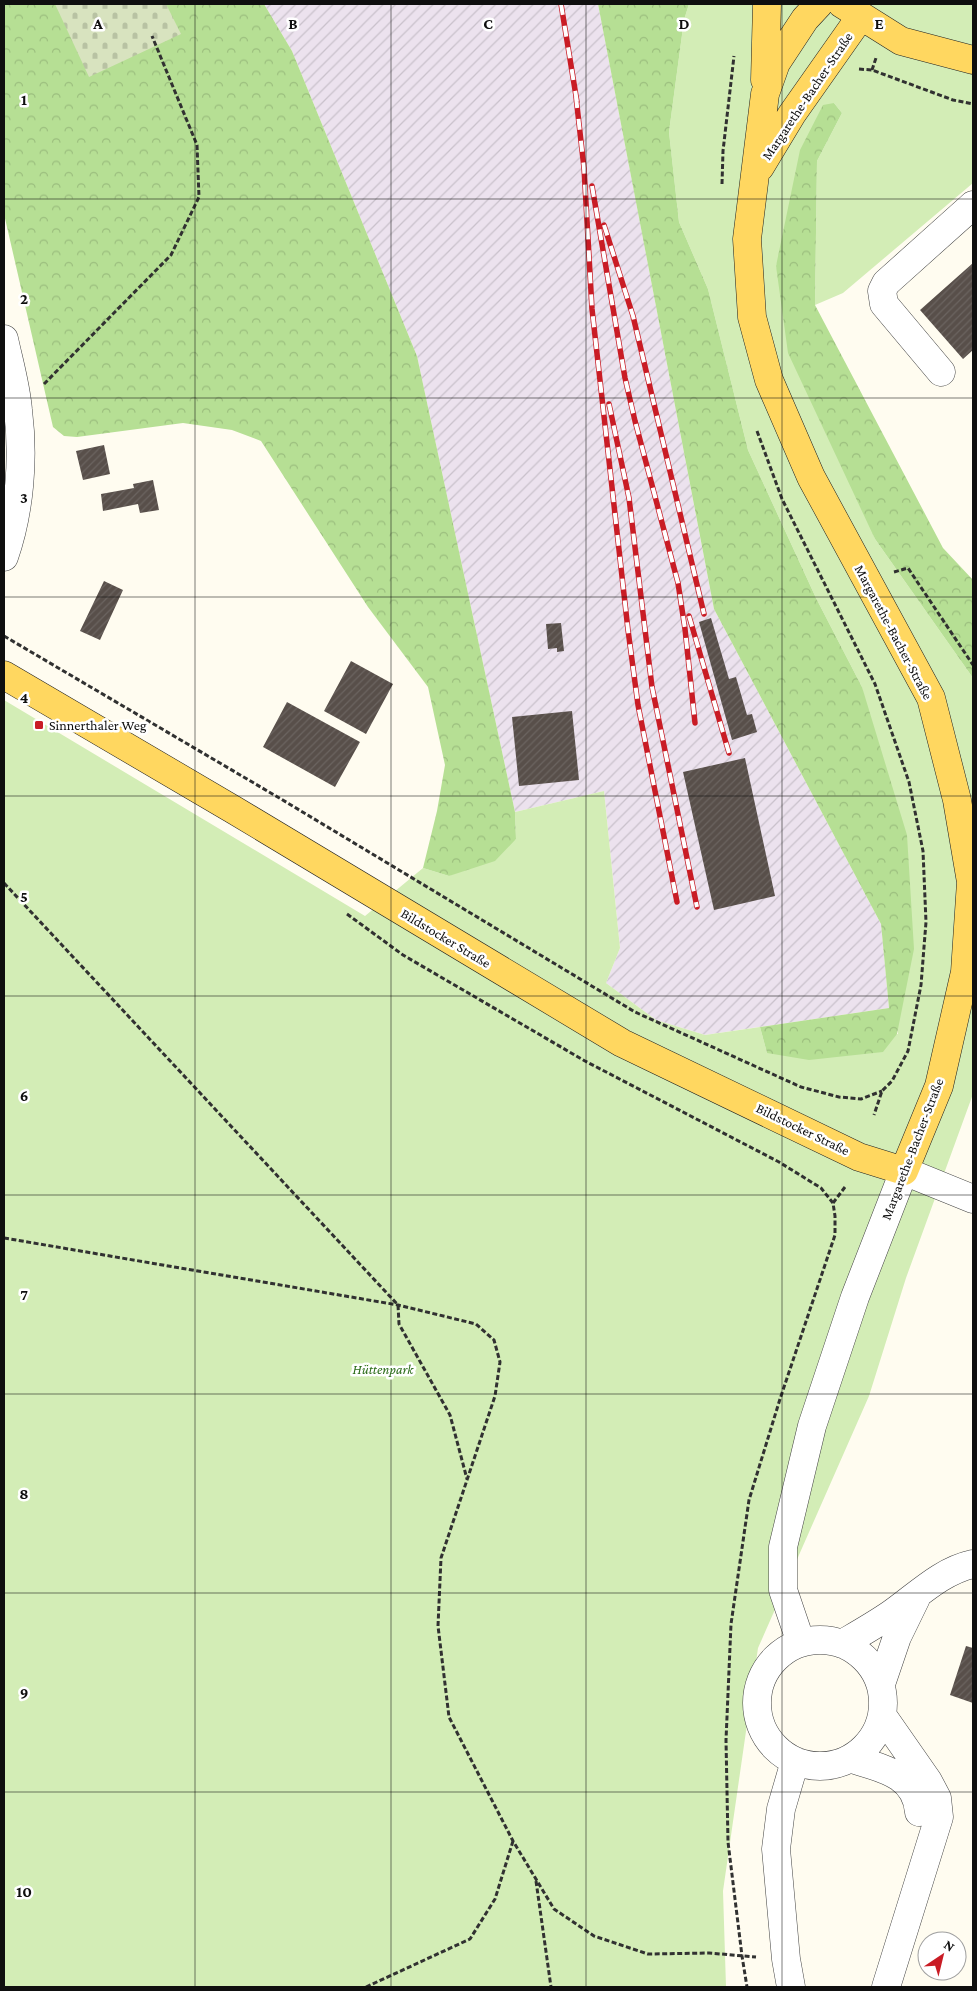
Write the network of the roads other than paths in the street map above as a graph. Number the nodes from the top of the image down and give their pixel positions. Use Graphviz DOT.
graph roads {
  1 [pos="767,4"];
  2 [pos="819,4"];
  3 [pos="851,10"];
  4 [pos="973,60"];
  5 [pos="765,94"];
  6 [pos="755,176"];
  7 [pos="973,205"];
  8 [pos="4,339"];
  9 [pos="941,372"];
  10 [pos="4,556"];
  11 [pos="4,675"];
  12 [pos="904,1171"];
  13 [pos="973,1199"];
  14 [pos="973,1564"];
  15 [pos="918,1594"];
  16 [pos="801,1644"];
  17 [pos="842,1644"];
  18 [pos="881,1684"];
  19 [pos="882,1715"];
  20 [pos="852,1759"];
  21 [pos="795,1761"];
  22 [pos="791,1987"];
  23 [pos="869,1987"];
  24 [pos="886,1987"];
  1 -- 5 [label="main road"];
  2 -- 5 [label="main road, Margarethe-Bacher-Straße"];
  3 -- 4 [label="main road"];
  3 -- 6 [label="main road, Margarethe-Bacher-Straße"];
  5 -- 6 [label="main road, Margarethe-Bacher-Straße"];
  6 -- 12 [label="main road, Margarethe-Bacher-Straße"];
  7 -- 9 [label="street"];
  8 -- 10 [label="street"];
  11 -- 12 [label="main road, Bildstocker Straße"];
  12 -- 13 [label="street"];
  12 -- 16 [label="street, Margarethe-Bacher-Straße"];
  14 -- 15 [label="street"];
  15 -- 17 [label="street"];
  15 -- 18 [label="street"];
  16 -- 17 [label="street"];
  16 -- 21 [label="street"];
  17 -- 18 [label="street"];
  18 -- 19 [label="street"];
  19 -- 20 [label="street"];
  19 -- 24 [label="street"];
  20 -- 21 [label="street"];
  20 -- 23 [label="street"];
  21 -- 22 [label="street"];
}
